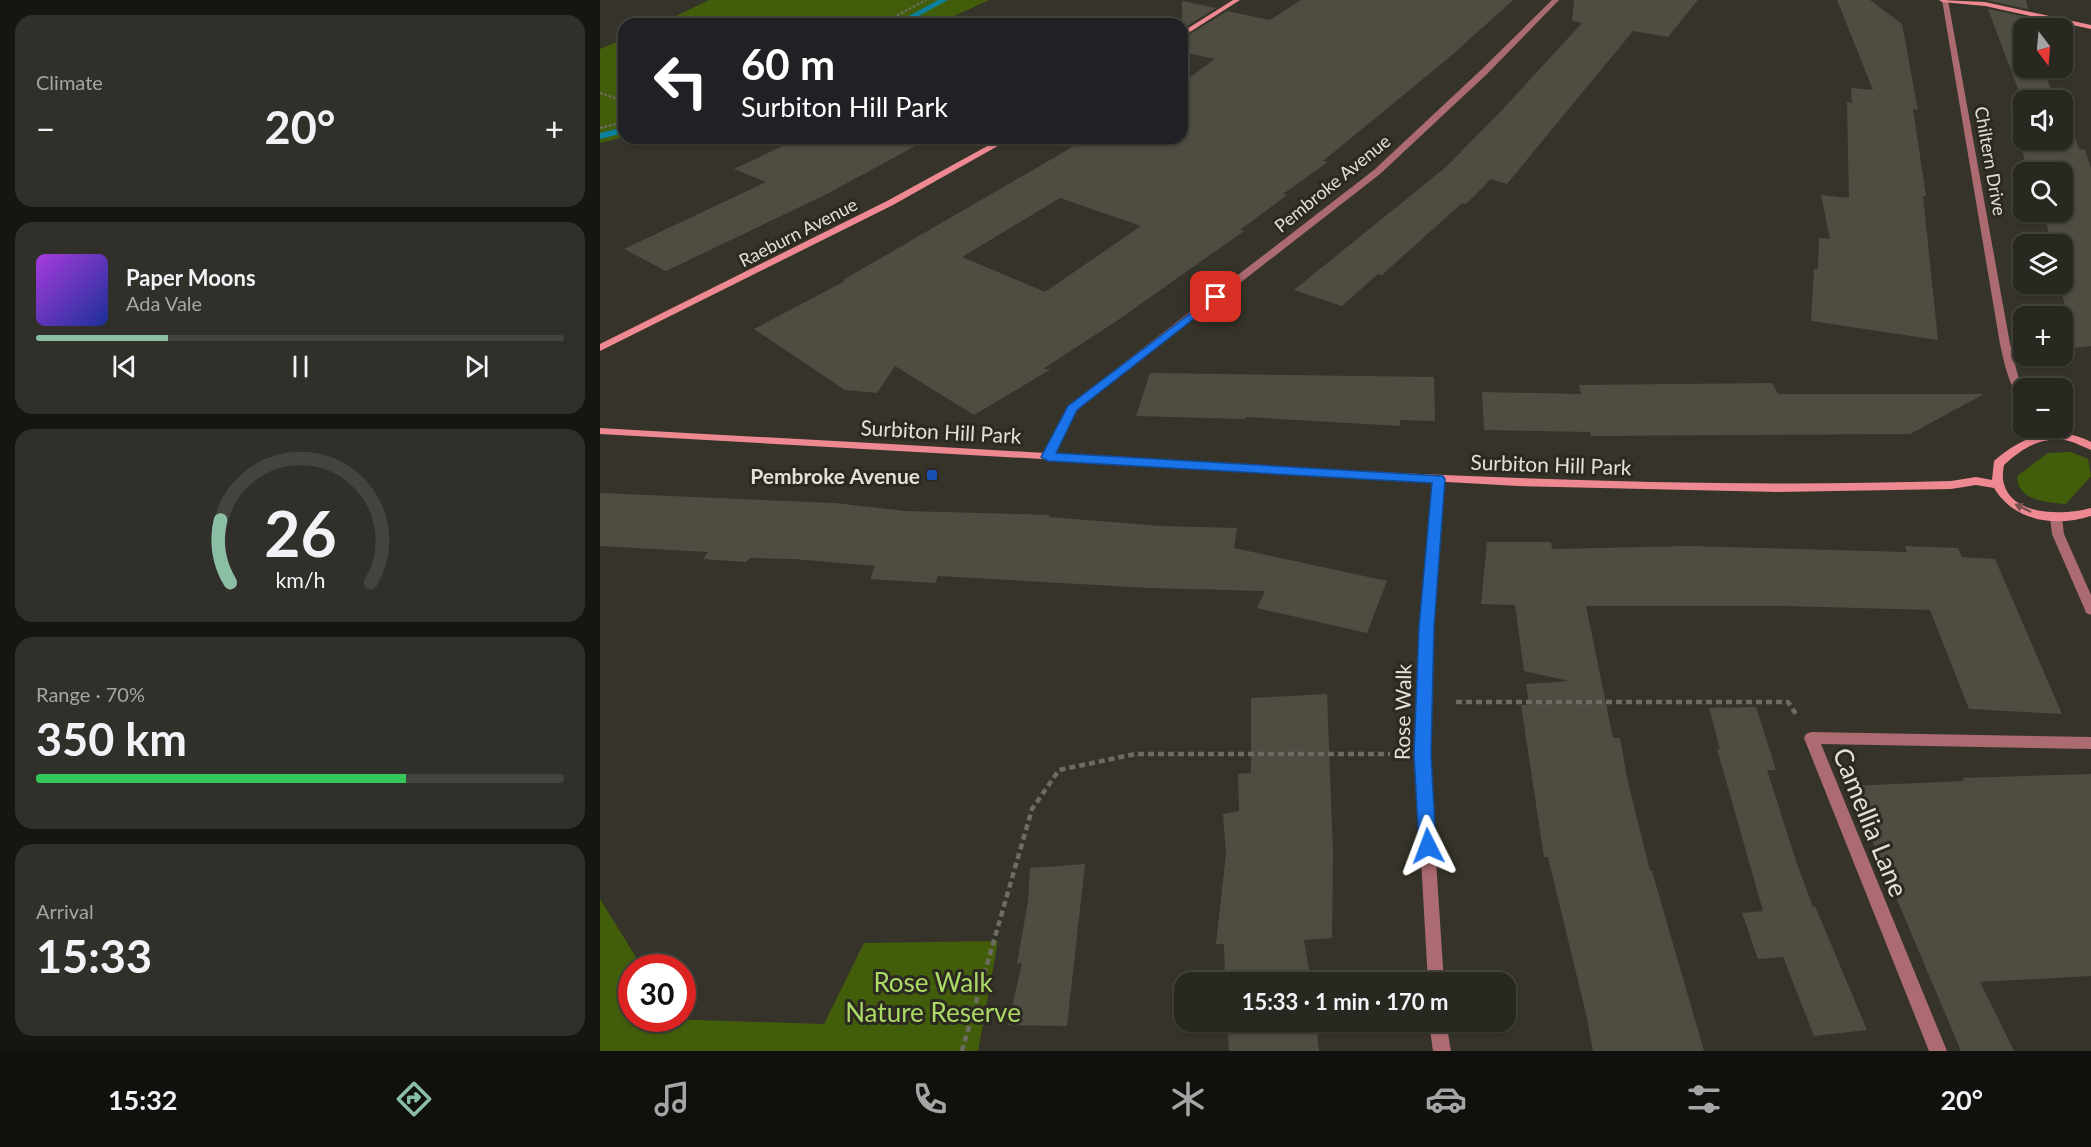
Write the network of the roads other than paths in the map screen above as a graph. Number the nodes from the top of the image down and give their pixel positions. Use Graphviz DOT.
graph roads {
  1 [pos="1237,0"];
  2 [pos="1556,0"];
  3 [pos="1947,0"];
  4 [pos="2091,27"];
  5 [pos="1188,31"];
  6 [pos="997,144"];
  7 [pos="600,348"];
  8 [pos="2014,378"];
  9 [pos="600,431"];
  10 [pos="2035,438"];
  11 [pos="2072,438"];
  12 [pos="2091,446"];
  13 [pos="1048,457"];
  14 [pos="1439,479"];
  15 [pos="1998,485"];
  16 [pos="2091,512"];
  17 [pos="2056,518"];
  18 [pos="2091,610"];
  19 [pos="2091,743"];
  20 [pos="1435,972"];
  21 [pos="1439,1032"];
  22 [pos="1442,1051"];
  23 [pos="1938,1051"];
  1 -- 5 [label="street"];
  2 -- 13 [label="street, Pembroke Avenue"];
  3 -- 4 [label="street"];
  3 -- 8 [label="street, Chiltern Drive"];
  6 -- 7 [label="street, Raeburn Avenue"];
  9 -- 13 [label="street, Surbiton Hill Park"];
  10 -- 15 [label="street"];
  11 -- 12 [label="street"];
  13 -- 14 [label="street, Surbiton Hill Park"];
  14 -- 15 [label="street, Surbiton Hill Park"];
  14 -- 20 [label="street, Rose Walk"];
  17 -- 15 [label="street, one-way"];
  16 -- 17 [label="street"];
  17 -- 18 [label="street"];
  19 -- 23 [label="street, Camellia Lane"];
  21 -- 22 [label="street"];
}
